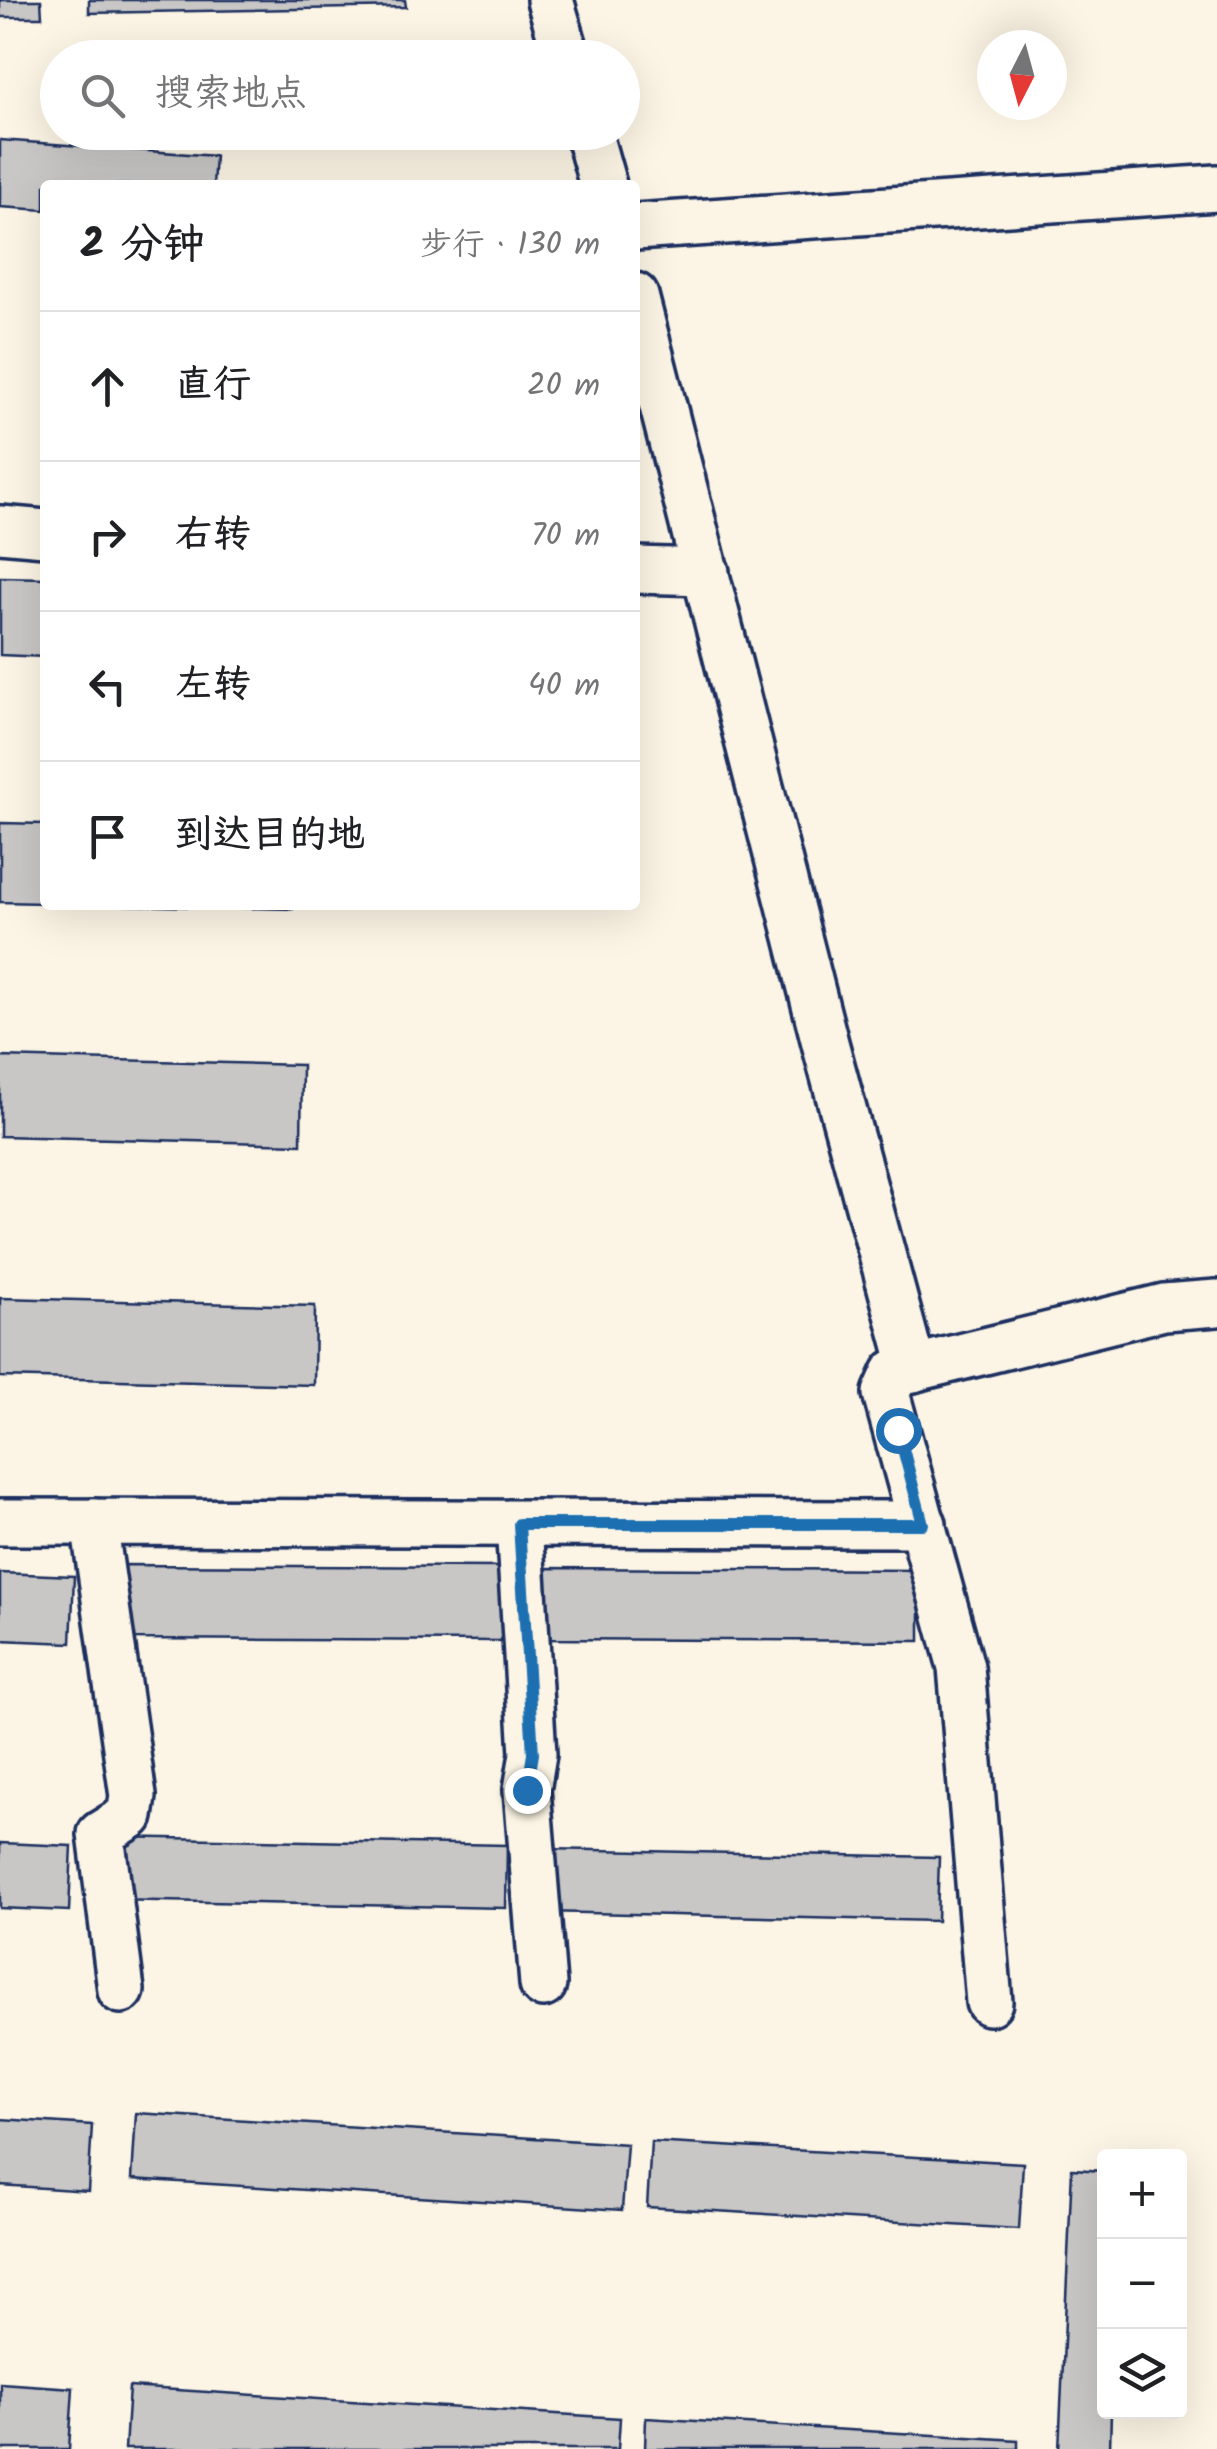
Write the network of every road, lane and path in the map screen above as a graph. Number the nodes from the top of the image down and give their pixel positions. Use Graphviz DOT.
graph roads {
  1 [pos="550,0"];
  2 [pos="561,40"];
  3 [pos="593,150"];
  4 [pos="602,180"];
  5 [pos="1217,188"];
  6 [pos="640,227"];
  7 [pos="640,315"];
  8 [pos="0,529"];
  9 [pos="40,533"];
  10 [pos="640,570"];
  11 [pos="706,572"];
  12 [pos="1217,1303"];
  13 [pos="913,1369"];
  14 [pos="0,1522"];
  15 [pos="94,1522"];
  16 [pos="519,1524"];
  17 [pos="923,1524"];
  18 [pos="543,1984"];
  19 [pos="121,1990"];
  20 [pos="989,2002"];
  1 -- 2 [label="street"];
  3 -- 4 [label="street"];
  5 -- 6 [label="street"];
  7 -- 11 [label="street"];
  8 -- 9 [label="street"];
  10 -- 11 [label="street"];
  11 -- 13 [label="street"];
  12 -- 13 [label="street"];
  13 -- 17 [label="street"];
  14 -- 15 [label="street"];
  15 -- 16 [label="street"];
  15 -- 19 [label="street"];
  16 -- 17 [label="street"];
  16 -- 18 [label="street"];
  17 -- 20 [label="street"];
}
